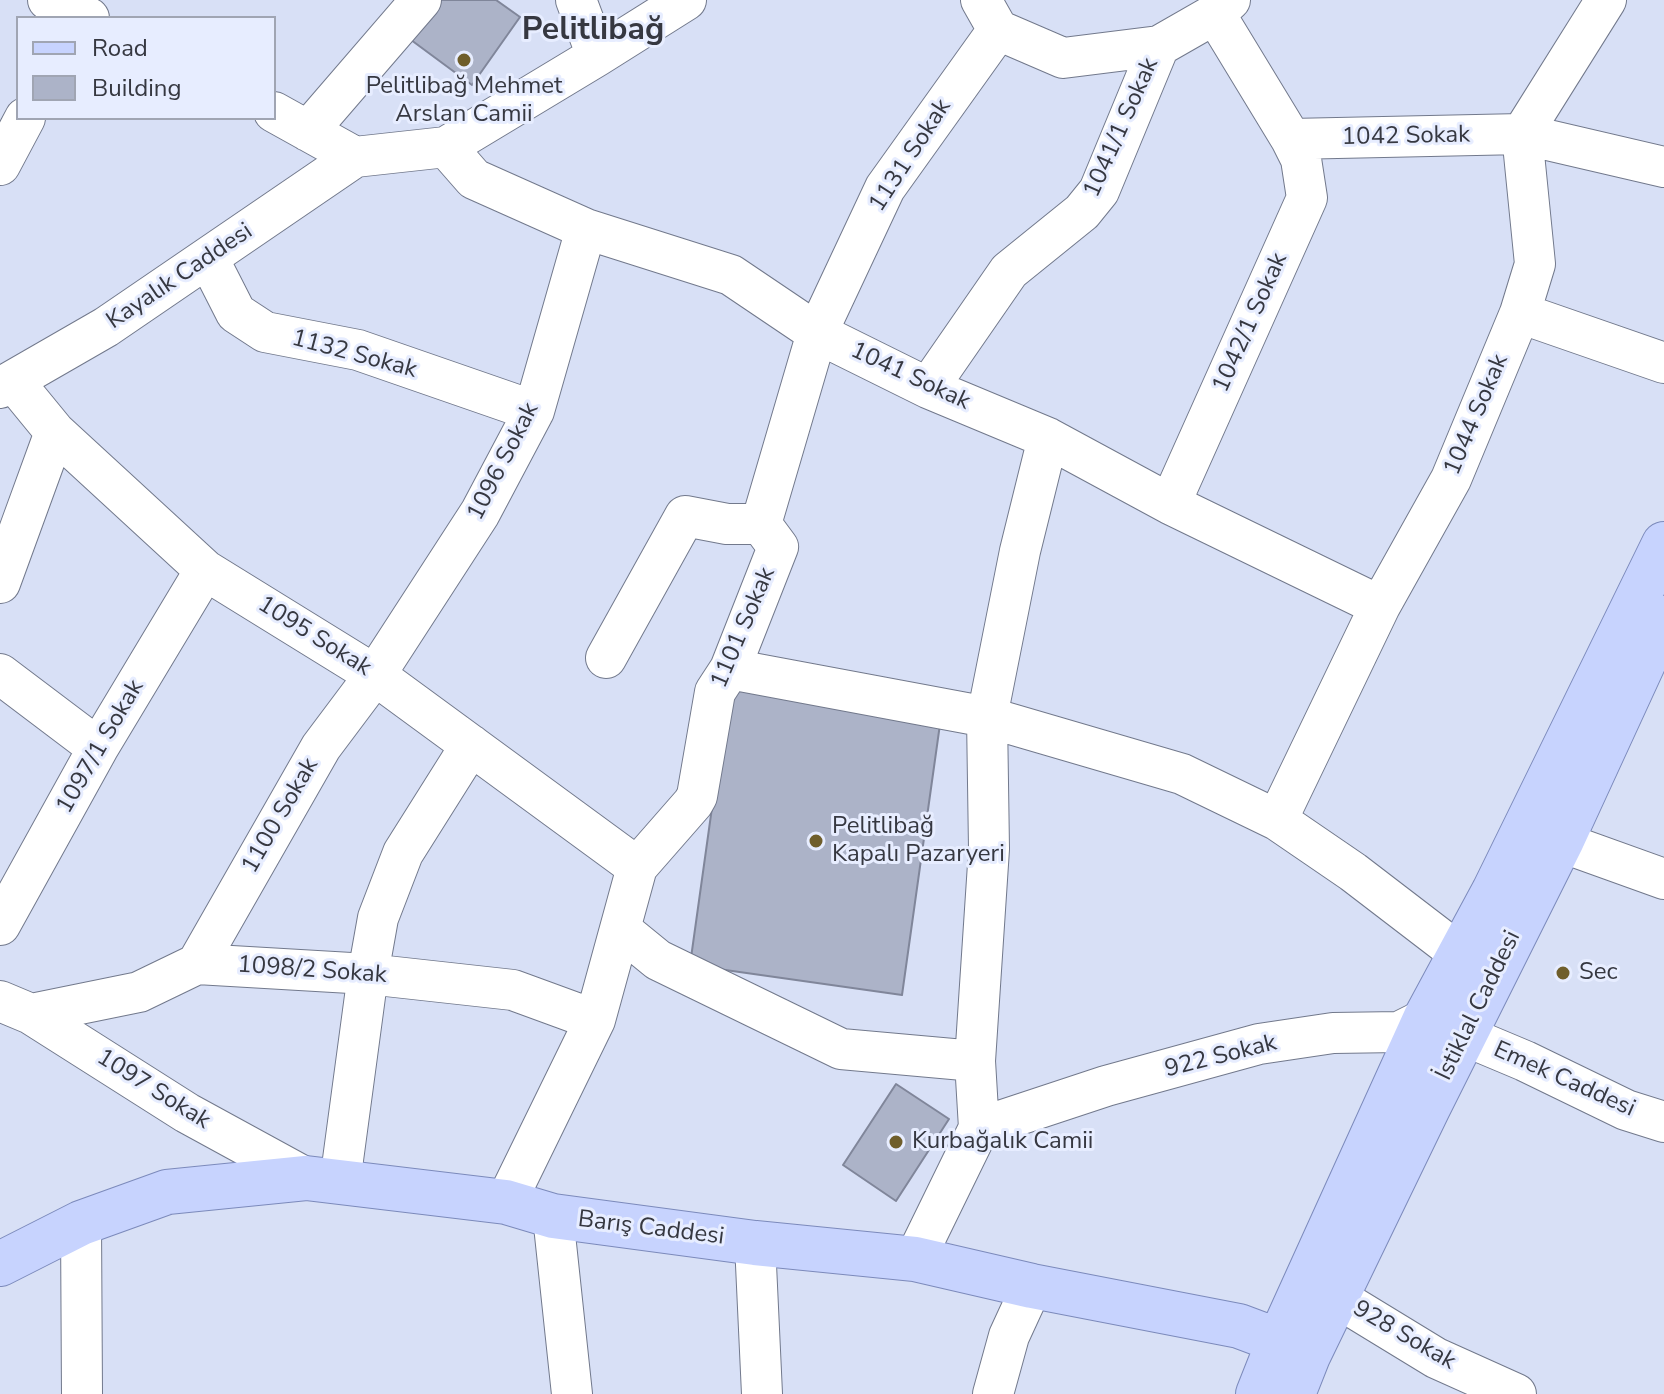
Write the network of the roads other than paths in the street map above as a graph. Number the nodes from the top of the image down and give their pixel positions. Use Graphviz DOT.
graph roads {
  1 [pos="421,0"];
  2 [pos="576,0"];
  3 [pos="686,0"];
  4 [pos="1606,0"];
  5 [pos="1222,7"];
  6 [pos="990,15"];
  7 [pos="1159,46"];
  8 [pos="597,56"];
  9 [pos="24,120"];
  10 [pos="291,122"];
  11 [pos="1522,134"];
  12 [pos="1291,139"];
  13 [pos="446,147"];
  14 [pos="355,157"];
  15 [pos="0,165"];
  16 [pos="1664,167"];
  17 [pos="586,229"];
  18 [pos="208,258"];
  19 [pos="1520,313"];
  20 [pos="817,333"];
  21 [pos="1664,363"];
  22 [pos="7,385"];
  23 [pos="928,388"];
  24 [pos="534,411"];
  25 [pos="55,432"];
  26 [pos="1048,438"];
  27 [pos="1170,504"];
  28 [pos="761,524"];
  29 [pos="1664,544"];
  30 [pos="205,570"];
  31 [pos="0,583"];
  32 [pos="1380,606"];
  33 [pos="1664,618"];
  34 [pos="606,658"];
  35 [pos="730,669"];
  36 [pos="0,674"];
  37 [pos="375,675"];
  38 [pos="987,717"];
  39 [pos="471,745"];
  40 [pos="98,748"];
  41 [pos="1277,820"];
  42 [pos="1561,842"];
  43 [pos="637,867"];
  44 [pos="1658,869"];
  45 [pos="0,925"];
  46 [pos="620,929"];
  47 [pos="1460,954"];
  48 [pos="197,964"];
  49 [pos="368,974"];
  50 [pos="16,1007"];
  51 [pos="595,1020"];
  52 [pos="1445,1028"];
  53 [pos="975,1061"];
  54 [pos="1664,1122"];
  55 [pos="979,1128"];
  56 [pos="323,1180"];
  57 [pos="506,1202"];
  58 [pos="553,1216"];
  59 [pos="81,1223"];
  60 [pos="755,1243"];
  61 [pos="915,1259"];
  62 [pos="0,1264"];
  63 [pos="1032,1286"];
  64 [pos="1336,1297"];
  65 [pos="1293,1364"];
  66 [pos="82,1394"];
  67 [pos="572,1394"];
  68 [pos="762,1394"];
  69 [pos="993,1394"];
  70 [pos="1258,1394"];
  71 [pos="1516,1394"];
  1 -- 10 [label="street"];
  2 -- 8 [label="street"];
  3 -- 8 [label="street"];
  4 -- 11 [label="street"];
  5 -- 7 [label="street"];
  5 -- 12 [label="street"];
  6 -- 7 [label="street"];
  6 -- 20 [label="street, 1131 Sokak"];
  7 -- 23 [label="street, 1041/1 Sokak"];
  8 -- 13 [label="street"];
  9 -- 15 [label="street"];
  10 -- 14 [label="street"];
  11 -- 12 [label="street, 1042 Sokak"];
  11 -- 16 [label="street, 1042 Sokak"];
  11 -- 19 [label="street, 1044 Sokak"];
  12 -- 27 [label="street, 1042/1 Sokak"];
  13 -- 14 [label="street"];
  13 -- 17 [label="street, 1041 Sokak"];
  14 -- 18 [label="street, Kayalık Caddesi"];
  17 -- 20 [label="street, 1041 Sokak"];
  17 -- 24 [label="street, 1096 Sokak"];
  18 -- 22 [label="street, Kayalık Caddesi"];
  18 -- 24 [label="street, 1132 Sokak"];
  19 -- 21 [label="street"];
  19 -- 32 [label="street, 1044 Sokak"];
  20 -- 23 [label="street, 1041 Sokak"];
  20 -- 28 [label="street"];
  22 -- 25 [label="street, 1095 Sokak"];
  23 -- 26 [label="street, 1041 Sokak"];
  24 -- 37 [label="street, 1096 Sokak"];
  25 -- 30 [label="street, 1095 Sokak"];
  25 -- 31 [label="street"];
  26 -- 27 [label="street, 1041 Sokak"];
  26 -- 38 [label="street"];
  27 -- 32 [label="street, 1041 Sokak"];
  28 -- 34 [label="street"];
  28 -- 35 [label="street, 1101 Sokak"];
  29 -- 47 [label="main road, İstiklal Caddesi"];
  30 -- 37 [label="street, 1095 Sokak"];
  30 -- 40 [label="street, 1097/1 Sokak"];
  32 -- 41 [label="street, 1044 Sokak"];
  33 -- 42 [label="main road, İstiklal Caddesi"];
  35 -- 38 [label="street"];
  35 -- 43 [label="street, 1101 Sokak"];
  36 -- 40 [label="street"];
  37 -- 39 [label="street, 1095 Sokak"];
  37 -- 48 [label="street, 1100 Sokak"];
  38 -- 41 [label="street"];
  38 -- 53 [label="street"];
  39 -- 43 [label="street, 1095 Sokak"];
  39 -- 49 [label="street"];
  40 -- 45 [label="street, 1097/1 Sokak"];
  41 -- 47 [label="street"];
  42 -- 44 [label="street"];
  42 -- 52 [label="main road, İstiklal Caddesi"];
  43 -- 46 [label="street"];
  46 -- 51 [label="street"];
  46 -- 53 [label="street"];
  47 -- 52 [label="main road, İstiklal Caddesi"];
  48 -- 49 [label="street, 1098/2 Sokak"];
  48 -- 50 [label="street, 1098/2 Sokak"];
  49 -- 51 [label="street, 1098/2 Sokak"];
  49 -- 56 [label="street"];
  50 -- 56 [label="street, 1097 Sokak"];
  51 -- 57 [label="street"];
  52 -- 54 [label="street, Emek Caddesi"];
  52 -- 55 [label="street, 922 Sokak"];
  52 -- 64 [label="main road, İstiklal Caddesi"];
  52 -- 65 [label="main road, İstiklal Caddesi"];
  53 -- 55 [label="street"];
  55 -- 61 [label="street"];
  56 -- 57 [label="main road, Barış Caddesi"];
  56 -- 59 [label="main road, Barış Caddesi"];
  57 -- 58 [label="main road, Barış Caddesi"];
  58 -- 60 [label="main road, Barış Caddesi"];
  58 -- 67 [label="street"];
  59 -- 62 [label="main road, Barış Caddesi"];
  59 -- 66 [label="street"];
  60 -- 61 [label="main road, Barış Caddesi"];
  60 -- 68 [label="street"];
  61 -- 63 [label="main road, Barış Caddesi"];
  63 -- 65 [label="main road, Barış Caddesi"];
  63 -- 69 [label="street"];
  64 -- 65 [label="main road, İstiklal Caddesi"];
  64 -- 71 [label="street, 928 Sokak"];
  65 -- 70 [label="main road, İstiklal Caddesi"];
}
